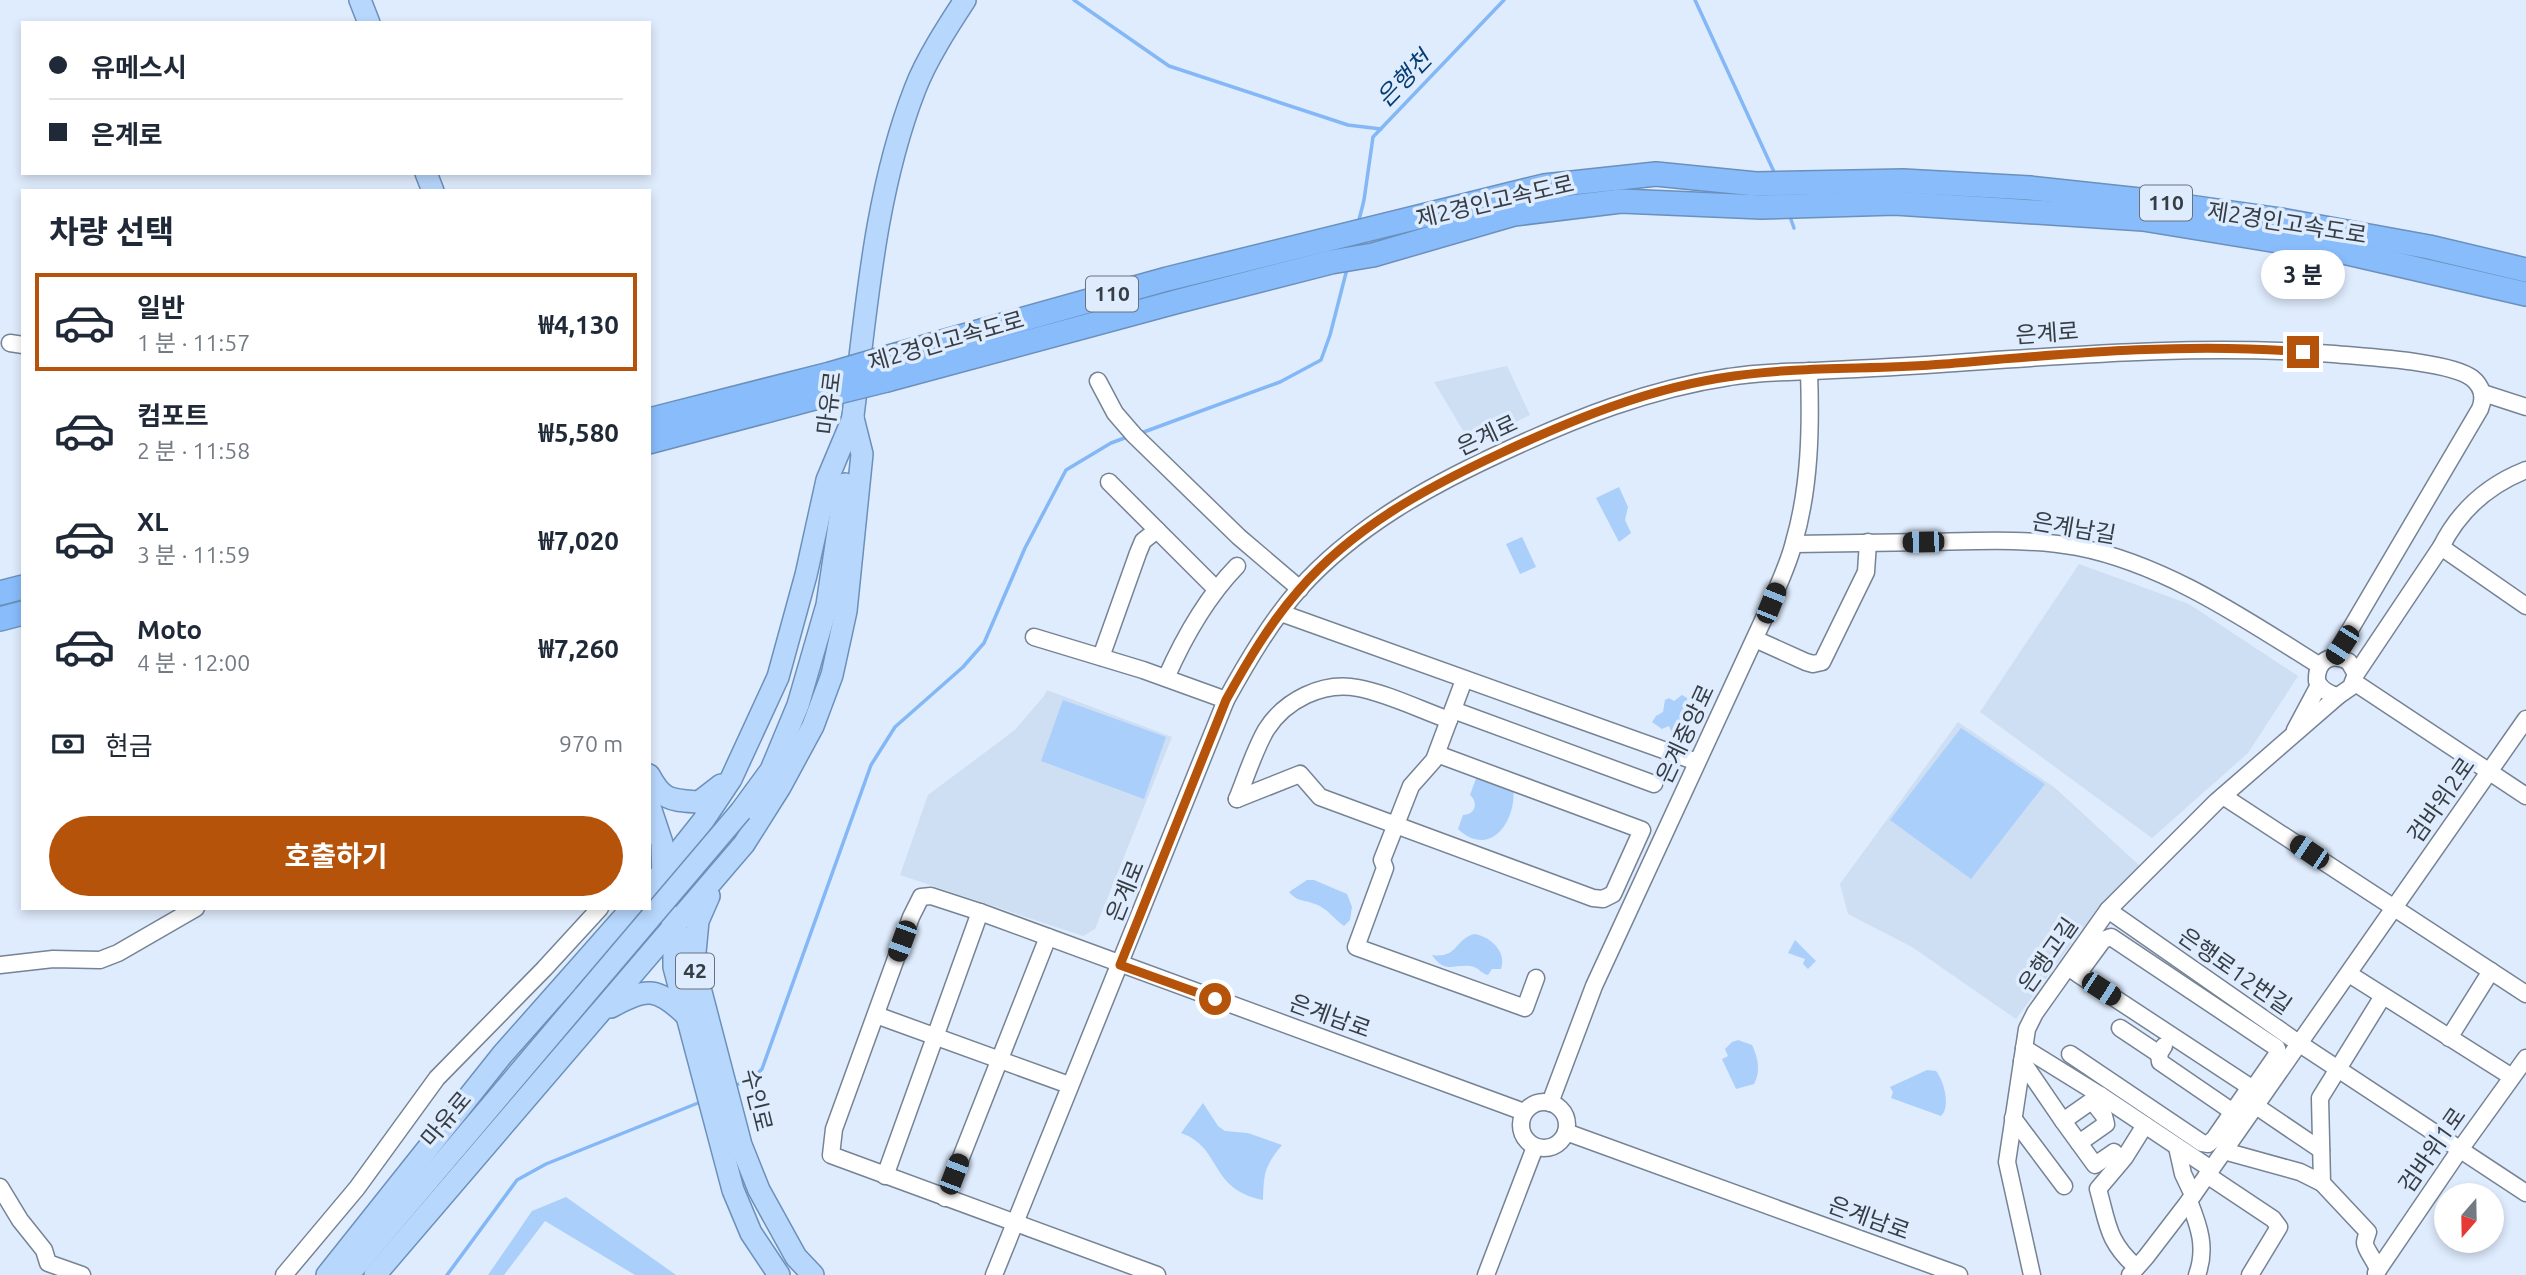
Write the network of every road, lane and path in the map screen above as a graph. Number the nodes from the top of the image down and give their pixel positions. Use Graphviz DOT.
graph roads {
  1 [pos="360,0"];
  2 [pos="965,0"];
  3 [pos="368,21"];
  4 [pos="2526,270"];
  5 [pos="2526,294"];
  6 [pos="886,369"];
  7 [pos="1809,371"];
  8 [pos="1098,381"];
  9 [pos="828,385"];
  10 [pos="2483,393"];
  11 [pos="2526,407"];
  12 [pos="853,418"];
  13 [pos="651,420"];
  14 [pos="651,441"];
  15 [pos="2526,470"];
  16 [pos="1109,482"];
  17 [pos="1157,530"];
  18 [pos="1868,542"];
  19 [pos="1794,544"];
  20 [pos="2441,547"];
  21 [pos="1237,566"];
  22 [pos="21,588"];
  23 [pos="1215,589"];
  24 [pos="1300,589"];
  25 [pos="0,593"];
  26 [pos="2526,606"];
  27 [pos="21,614"];
  28 [pos="1281,614"];
  29 [pos="0,619"];
  30 [pos="1034,637"];
  31 [pos="1755,639"];
  32 [pos="1101,657"];
  33 [pos="2327,661"];
  34 [pos="1166,678"];
  35 [pos="2355,678"];
  36 [pos="1464,680"];
  37 [pos="2319,685"];
  38 [pos="2338,696"];
  39 [pos="1226,700"];
  40 [pos="1451,715"];
  41 [pos="2526,719"];
  42 [pos="2291,738"];
  43 [pos="1437,754"];
  44 [pos="1697,762"];
  45 [pos="2489,771"];
  46 [pos="731,777"];
  47 [pos="651,779"];
  48 [pos="1654,784"];
  49 [pos="2223,796"];
  50 [pos="2526,796"];
  51 [pos="651,810"];
  52 [pos="1396,825"];
  53 [pos="729,862"];
  54 [pos="654,874"];
  55 [pos="2394,908"];
  56 [pos="193,910"];
  57 [pos="598,910"];
  58 [pos="620,910"];
  59 [pos="630,910"];
  60 [pos="2108,910"];
  61 [pos="980,912"];
  62 [pos="674,928"];
  63 [pos="611,931"];
  64 [pos="1048,937"];
  65 [pos="0,965"];
  66 [pos="694,965"];
  67 [pos="1120,965"];
  68 [pos="2073,971"];
  69 [pos="2491,971"];
  70 [pos="2348,974"];
  71 [pos="1536,978"];
  72 [pos="2526,994"];
  73 [pos="2383,996"];
  74 [pos="600,1013"];
  75 [pos="686,1015"];
  76 [pos="876,1015"];
  77 [pos="2120,1028"];
  78 [pos="2171,1035"];
  79 [pos="936,1037"];
  80 [pos="2449,1038"];
  81 [pos="2300,1044"];
  82 [pos="2070,1054"];
  83 [pos="2159,1054"];
  84 [pos="2023,1055"];
  85 [pos="2526,1058"];
  86 [pos="998,1059"];
  87 [pos="2337,1068"];
  88 [pos="2068,1075"];
  89 [pos="2512,1077"];
  90 [pos="1069,1085"];
  91 [pos="2250,1087"];
  92 [pos="2044,1093"];
  93 [pos="2097,1098"];
  94 [pos="1550,1103"];
  95 [pos="2256,1106"];
  96 [pos="1524,1112"];
  97 [pos="2233,1112"];
  98 [pos="2013,1118"];
  99 [pos="2063,1121"];
  100 [pos="2145,1125"];
  101 [pos="1566,1132"];
  102 [pos="2079,1143"];
  103 [pos="1535,1147"];
  104 [pos="2177,1147"];
  105 [pos="2321,1150"];
  106 [pos="2224,1151"];
  107 [pos="2459,1151"];
  108 [pos="2115,1152"];
  109 [pos="2209,1172"];
  110 [pos="885,1176"];
  111 [pos="2322,1183"];
  112 [pos="2064,1186"];
  113 [pos="0,1187"];
  114 [pos="2526,1193"];
  115 [pos="946,1198"];
  116 [pos="2191,1198"];
  117 [pos="1015,1223"];
  118 [pos="1122,1269"];
  119 [pos="2133,1271"];
  120 [pos="2376,1272"];
  121 [pos="82,1275"];
  122 [pos="284,1275"];
  123 [pos="327,1275"];
  124 [pos="348,1275"];
  125 [pos="375,1275"];
  126 [pos="779,1275"];
  127 [pos="813,1275"];
  128 [pos="994,1275"];
  129 [pos="1157,1275"];
  130 [pos="1486,1275"];
  131 [pos="1959,1275"];
  132 [pos="2032,1275"];
  133 [pos="2197,1275"];
  134 [pos="2250,1275"];
  1 -- 3 [label="main road"];
  2 -- 12 [label="main road, 마유로"];
  4 -- 6 [label="highway, 제2경인고속도로 / 110"];
  5 -- 6 [label="highway, 제2경인고속도로 / 110"];
  6 -- 9 [label="highway, 제2경인고속도로 / 110, bridge"];
  7 -- 10 [label="street, 은계로"];
  7 -- 19 [label="street, 은계중앙로"];
  7 -- 24 [label="street, 은계로"];
  8 -- 24 [label="street"];
  9 -- 13 [label="highway, 제2경인고속도로 / 110"];
  9 -- 14 [label="highway, 제2경인고속도로 / 110"];
  10 -- 11 [label="street"];
  10 -- 33 [label="street"];
  12 -- 46 [label="main road"];
  12 -- 53 [label="main road"];
  12 -- 124 [label="main road, 마유로, bridge"];
  15 -- 20 [label="street, 은행고길"];
  16 -- 17 [label="street"];
  17 -- 23 [label="street"];
  17 -- 32 [label="street"];
  18 -- 19 [label="street, 은계남길"];
  18 -- 31 [label="street"];
  18 -- 33 [label="street, 은계남길"];
  19 -- 31 [label="street, 은계중앙로"];
  20 -- 26 [label="street"];
  20 -- 35 [label="street, 은행고길"];
  21 -- 23 [label="street"];
  22 -- 25 [label="highway"];
  23 -- 34 [label="street"];
  24 -- 28 [label="street, 은계로"];
  27 -- 29 [label="highway"];
  28 -- 36 [label="street"];
  28 -- 39 [label="street, 은계로"];
  30 -- 32 [label="street"];
  31 -- 44 [label="street, 은계중앙로"];
  32 -- 34 [label="street"];
  33 -- 35 [label="street"];
  33 -- 37 [label="street, 은행고길"];
  34 -- 39 [label="street"];
  35 -- 38 [label="street, 은행고길"];
  35 -- 45 [label="street"];
  36 -- 40 [label="street"];
  36 -- 44 [label="street"];
  37 -- 38 [label="street"];
  37 -- 42 [label="street, 은행고길"];
  38 -- 42 [label="street, 은행고길"];
  39 -- 67 [label="street, 은계로"];
  40 -- 43 [label="street"];
  40 -- 48 [label="street"];
  40 -- 52 [label="street"];
  41 -- 45 [label="street, 검바위2로"];
  42 -- 49 [label="street, 은행고길"];
  43 -- 52 [label="street"];
  43 -- 52 [label="street"];
  44 -- 94 [label="street, 은계중앙로"];
  45 -- 50 [label="street"];
  45 -- 55 [label="street, 검바위2로"];
  46 -- 47 [label="main road"];
  46 -- 54 [label="main road"];
  49 -- 55 [label="street"];
  49 -- 60 [label="street, 은행고길"];
  51 -- 54 [label="main road, 수인로 / 42"];
  52 -- 71 [label="street"];
  53 -- 62 [label="main road"];
  53 -- 66 [label="main road"];
  54 -- 62 [label="main road, 수인로 / 42"];
  55 -- 69 [label="street"];
  55 -- 70 [label="street, 검바위2로"];
  56 -- 65 [label="street"];
  57 -- 122 [label="street"];
  58 -- 63 [label="main road"];
  59 -- 63 [label="main road"];
  60 -- 68 [label="street, 은행고길"];
  60 -- 81 [label="street, 은행로12번길"];
  61 -- 64 [label="street, 은계남로"];
  61 -- 76 [label="street, 은계남로"];
  61 -- 79 [label="street"];
  62 -- 66 [label="main road, 수인로 / 42"];
  62 -- 74 [label="main road"];
  62 -- 75 [label="main road, 수인로 / 42"];
  63 -- 123 [label="main road"];
  64 -- 67 [label="street, 은계남로"];
  64 -- 86 [label="street"];
  66 -- 127 [label="main road, 수인로 / 42"];
  67 -- 90 [label="street, 은계로"];
  67 -- 96 [label="street, 은계남로"];
  68 -- 78 [label="street"];
  68 -- 84 [label="street, 은행고길"];
  68 -- 91 [label="street"];
  69 -- 72 [label="street"];
  69 -- 80 [label="street"];
  70 -- 73 [label="street"];
  70 -- 81 [label="street, 검바위2로"];
  73 -- 80 [label="street"];
  73 -- 87 [label="street"];
  74 -- 75 [label="main road"];
  74 -- 125 [label="main road"];
  75 -- 126 [label="main road, 수인로 / 42"];
  76 -- 79 [label="street"];
  76 -- 110 [label="street"];
  77 -- 83 [label="street"];
  78 -- 83 [label="street"];
  78 -- 91 [label="street"];
  79 -- 86 [label="street"];
  79 -- 110 [label="street"];
  80 -- 89 [label="street"];
  81 -- 87 [label="street, 은행로12번길"];
  81 -- 95 [label="street, 검바위2로"];
  82 -- 97 [label="street"];
  83 -- 97 [label="street"];
  84 -- 88 [label="street"];
  84 -- 92 [label="street"];
  84 -- 98 [label="street, 은행고길"];
  85 -- 89 [label="street, 검바위1로"];
  86 -- 90 [label="street"];
  86 -- 115 [label="street"];
  87 -- 105 [label="street"];
  87 -- 107 [label="street, 은행로12번길"];
  88 -- 92 [label="street"];
  88 -- 93 [label="street"];
  89 -- 107 [label="street, 검바위1로"];
  90 -- 117 [label="street, 은계로"];
  91 -- 97 [label="street"];
  92 -- 99 [label="street"];
  93 -- 99 [label="street"];
  93 -- 100 [label="street"];
  93 -- 102 [label="street"];
  94 -- 96 [label="street"];
  94 -- 101 [label="street"];
  95 -- 105 [label="street"];
  95 -- 106 [label="street, 검바위2로"];
  96 -- 103 [label="street"];
  98 -- 112 [label="street"];
  98 -- 132 [label="street, 은행고길"];
  99 -- 102 [label="street"];
  100 -- 104 [label="street"];
  100 -- 119 [label="street"];
  101 -- 103 [label="street"];
  101 -- 131 [label="street, 은계남로"];
  102 -- 108 [label="street"];
  103 -- 130 [label="street"];
  104 -- 109 [label="street"];
  104 -- 116 [label="street"];
  105 -- 111 [label="street"];
  106 -- 109 [label="street, 검바위2로"];
  106 -- 111 [label="street"];
  107 -- 114 [label="street, 은행로12번길"];
  107 -- 120 [label="street, 검바위1로"];
  109 -- 116 [label="street, 검바위2로"];
  109 -- 134 [label="street"];
  110 -- 115 [label="street"];
  111 -- 120 [label="street, 검바위1로"];
  113 -- 121 [label="street"];
  115 -- 117 [label="street"];
  116 -- 119 [label="street, 검바위2로"];
  116 -- 133 [label="street"];
  117 -- 118 [label="street"];
  117 -- 128 [label="street, 은계로"];
  118 -- 129 [label="street"];
}
